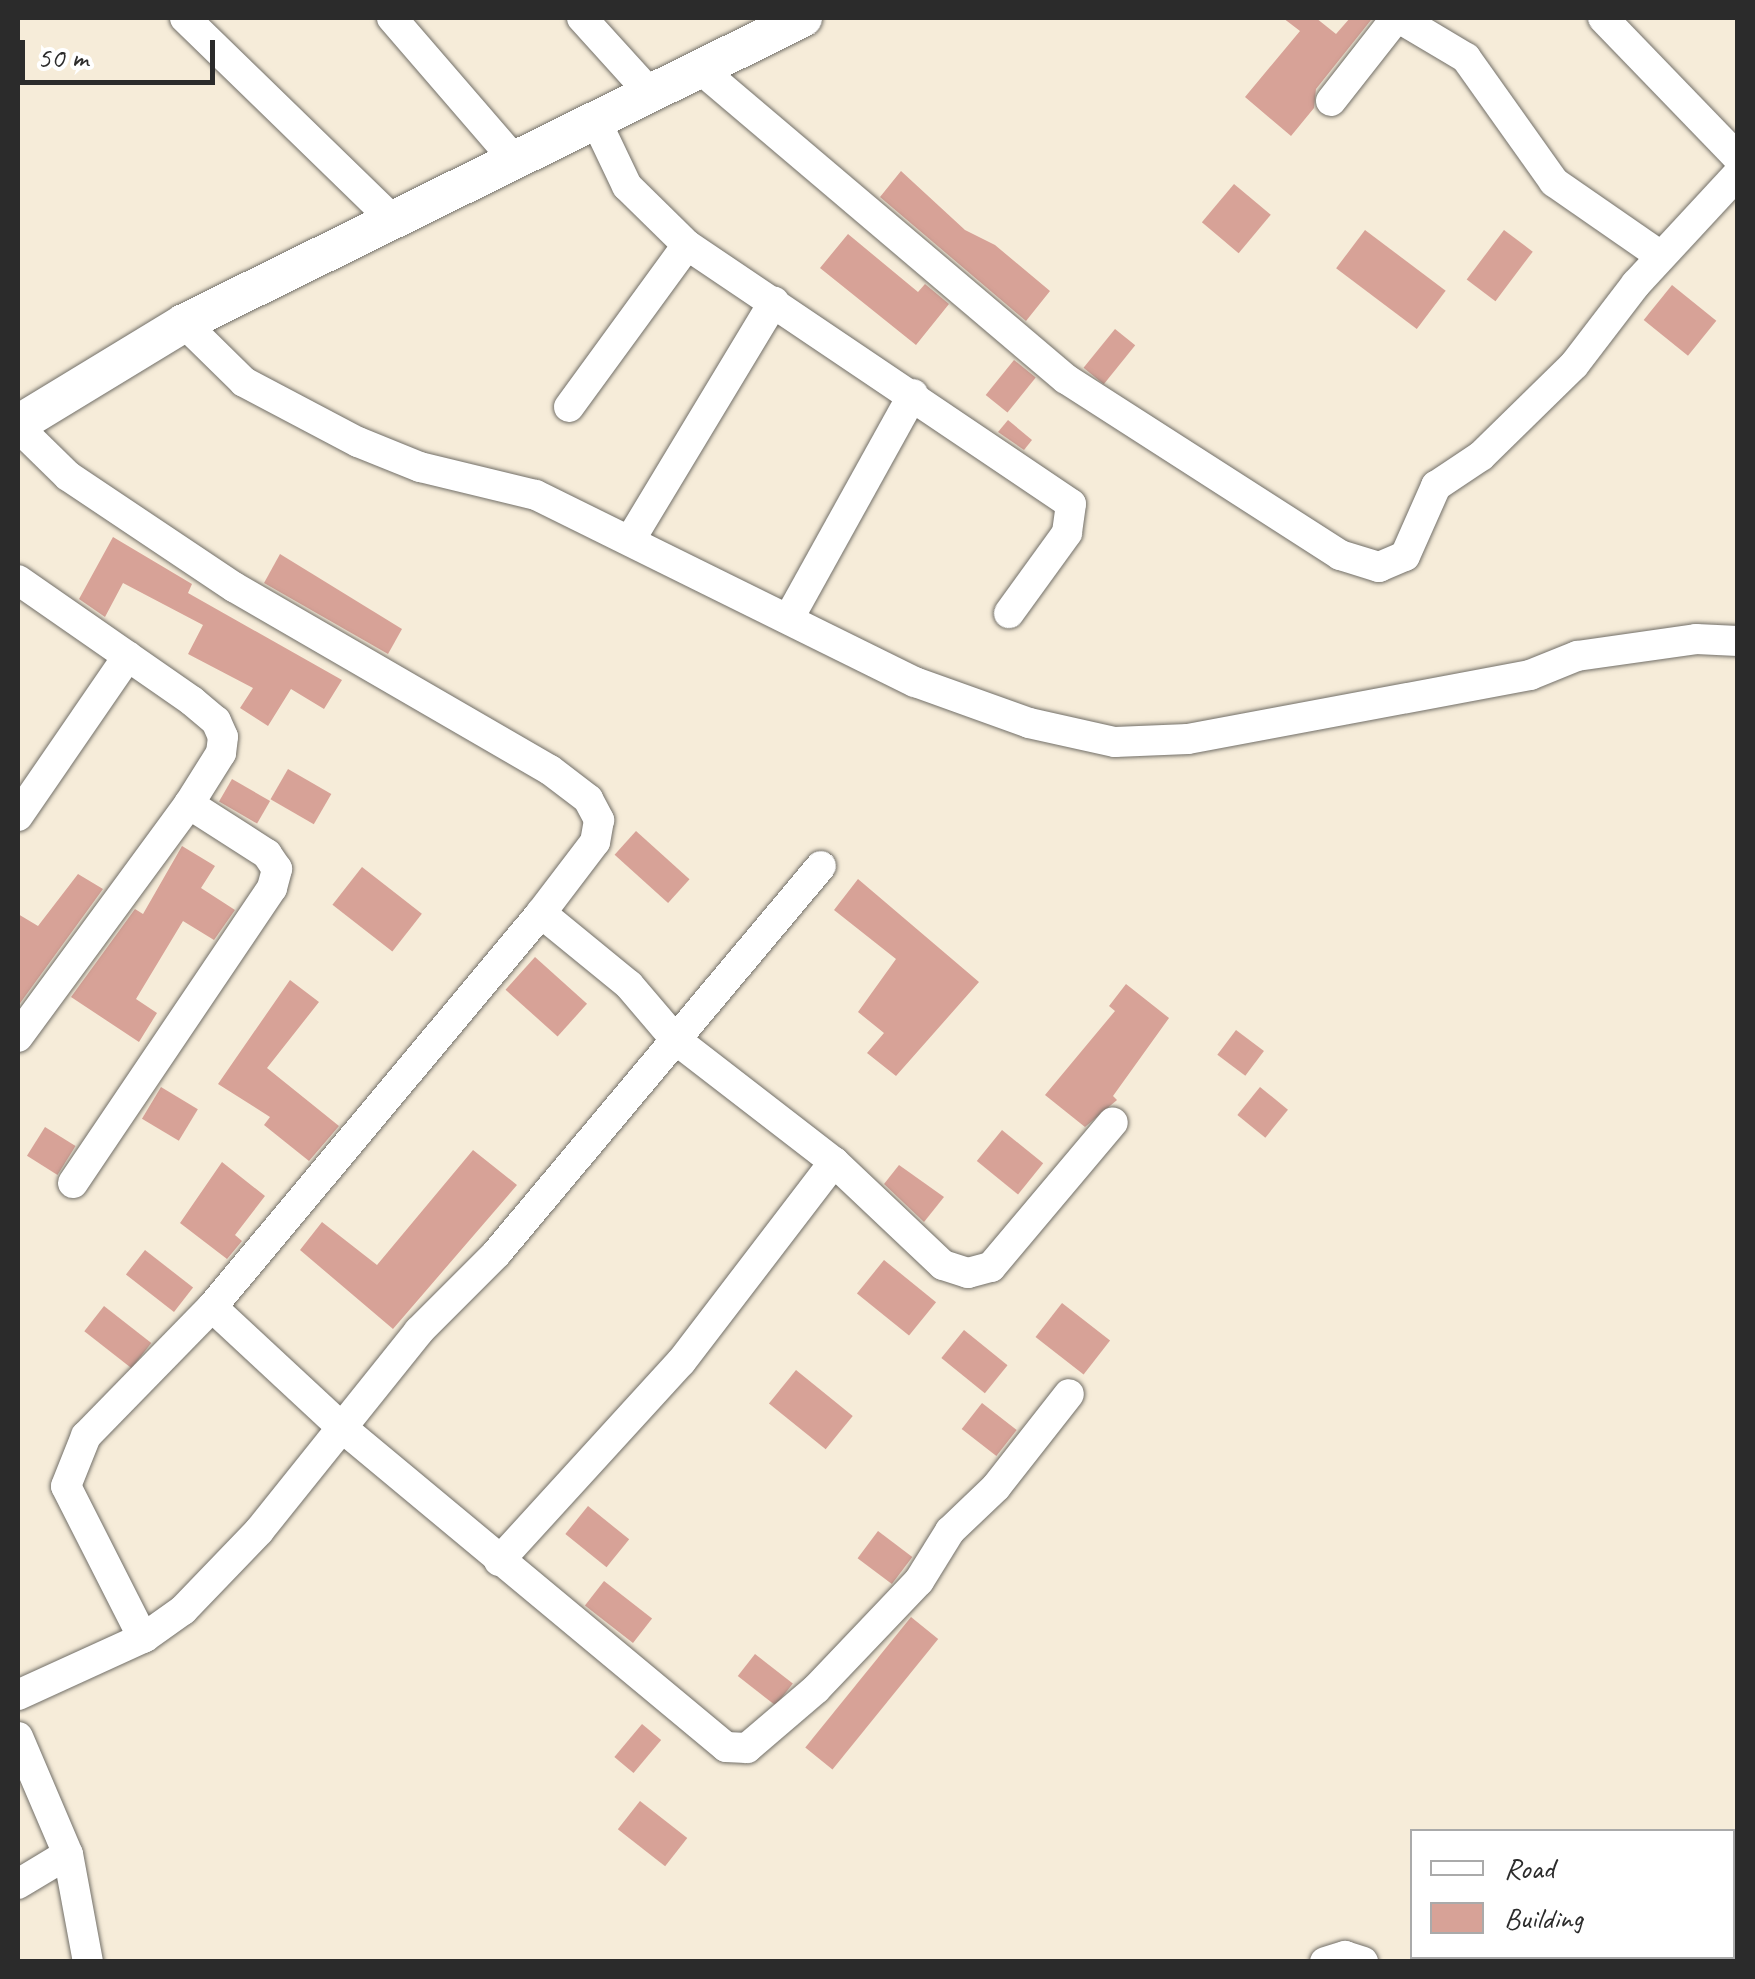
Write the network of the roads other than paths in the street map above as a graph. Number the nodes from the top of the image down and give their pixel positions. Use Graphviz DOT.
graph roads {
  1 [pos="185,18"];
  2 [pos="392,18"];
  3 [pos="582,18"];
  4 [pos="803,18"];
  5 [pos="1398,18"];
  6 [pos="1603,18"];
  7 [pos="699,68"];
  8 [pos="649,92"];
  9 [pos="1331,101"];
  10 [pos="596,120"];
  11 [pos="513,158"];
  12 [pos="1738,158"];
  13 [pos="1738,174"];
  14 [pos="391,218"];
  15 [pos="687,244"];
  16 [pos="1661,256"];
  17 [pos="774,302"];
  18 [pos="184,324"];
  19 [pos="913,394"];
  20 [pos="570,407"];
  21 [pos="24,413"];
  22 [pos="632,537"];
  23 [pos="18,580"];
  24 [pos="1008,614"];
  25 [pos="789,618"];
  26 [pos="1738,641"];
  27 [pos="128,656"];
  28 [pos="190,804"];
  29 [pos="18,816"];
  30 [pos="821,866"];
  31 [pos="541,913"];
  32 [pos="18,1037"];
  33 [pos="675,1039"];
  34 [pos="1112,1122"];
  35 [pos="834,1162"];
  36 [pos="73,1183"];
  37 [pos="212,1307"];
  38 [pos="1069,1394"];
  39 [pos="340,1426"];
  40 [pos="498,1562"];
  41 [pos="144,1638"];
  42 [pos="18,1695"];
  43 [pos="18,1738"];
  44 [pos="68,1854"];
  45 [pos="18,1884"];
  46 [pos="88,1962"];
  47 [pos="1325,1962"];
  48 [pos="1363,1962"];
  1 -- 14 [label="street"];
  2 -- 11 [label="street"];
  3 -- 8 [label="street"];
  4 -- 7 [label="main road"];
  5 -- 9 [label="street"];
  5 -- 16 [label="street"];
  6 -- 12 [label="street"];
  7 -- 8 [label="main road"];
  7 -- 16 [label="street"];
  8 -- 10 [label="main road"];
  10 -- 11 [label="main road"];
  10 -- 15 [label="street"];
  11 -- 14 [label="main road"];
  13 -- 16 [label="street"];
  14 -- 18 [label="main road"];
  15 -- 17 [label="street"];
  15 -- 20 [label="street"];
  17 -- 19 [label="street"];
  17 -- 22 [label="street"];
  18 -- 21 [label="main road"];
  18 -- 22 [label="street"];
  19 -- 24 [label="street"];
  19 -- 25 [label="street"];
  21 -- 31 [label="street"];
  22 -- 25 [label="street"];
  23 -- 27 [label="street"];
  25 -- 26 [label="street"];
  27 -- 28 [label="street"];
  27 -- 29 [label="street"];
  28 -- 32 [label="street"];
  28 -- 36 [label="street"];
  30 -- 33 [label="street"];
  31 -- 33 [label="street"];
  31 -- 37 [label="street"];
  33 -- 35 [label="street"];
  33 -- 39 [label="street"];
  34 -- 35 [label="street"];
  35 -- 40 [label="street"];
  37 -- 39 [label="street"];
  37 -- 41 [label="street"];
  38 -- 40 [label="street"];
  39 -- 40 [label="street"];
  39 -- 41 [label="street"];
  41 -- 42 [label="street"];
  43 -- 44 [label="street"];
  44 -- 45 [label="street"];
  44 -- 46 [label="street"];
  47 -- 48 [label="street"];
}
